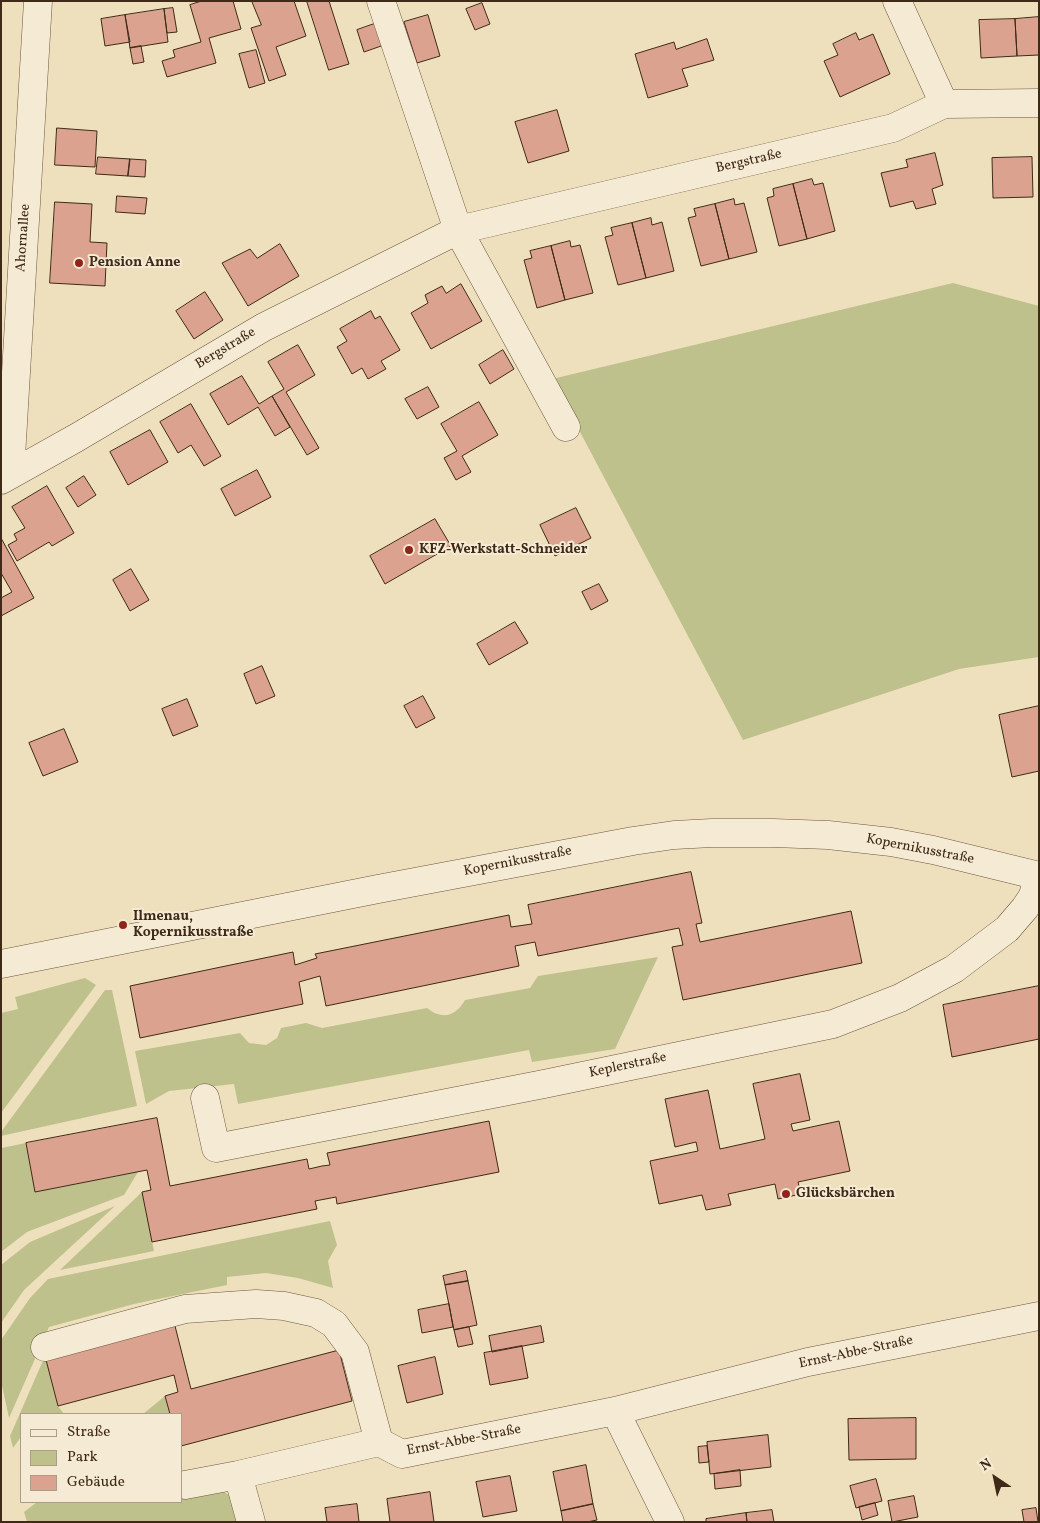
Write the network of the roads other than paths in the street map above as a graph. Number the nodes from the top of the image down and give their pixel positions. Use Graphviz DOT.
graph roads {
  1 [pos="38,1"];
  2 [pos="381,1"];
  3 [pos="897,1"];
  4 [pos="1039,103"];
  5 [pos="944,104"];
  6 [pos="458,230"];
  7 [pos="566,428"];
  8 [pos="5,477"];
  9 [pos="1039,876"];
  10 [pos="1,964"];
  11 [pos="205,1098"];
  12 [pos="1039,1316"];
  13 [pos="45,1347"];
  14 [pos="615,1411"];
  15 [pos="379,1442"];
  16 [pos="238,1475"];
  17 [pos="185,1485"];
  18 [pos="251,1522"];
  19 [pos="670,1522"];
  1 -- 8 [label="street, Ahornallee"];
  2 -- 6 [label="street"];
  3 -- 5 [label="street"];
  4 -- 5 [label="street, Bergstraße"];
  5 -- 6 [label="street, Bergstraße"];
  6 -- 7 [label="street"];
  6 -- 8 [label="street, Bergstraße"];
  9 -- 10 [label="street, Kopernikusstraße"];
  9 -- 11 [label="street, Keplerstraße"];
  12 -- 14 [label="street, Ernst-Abbe-Straße"];
  13 -- 15 [label="street"];
  14 -- 15 [label="street, Ernst-Abbe-Straße"];
  14 -- 19 [label="street"];
  15 -- 16 [label="street"];
  16 -- 17 [label="street"];
  16 -- 18 [label="street"];
}
